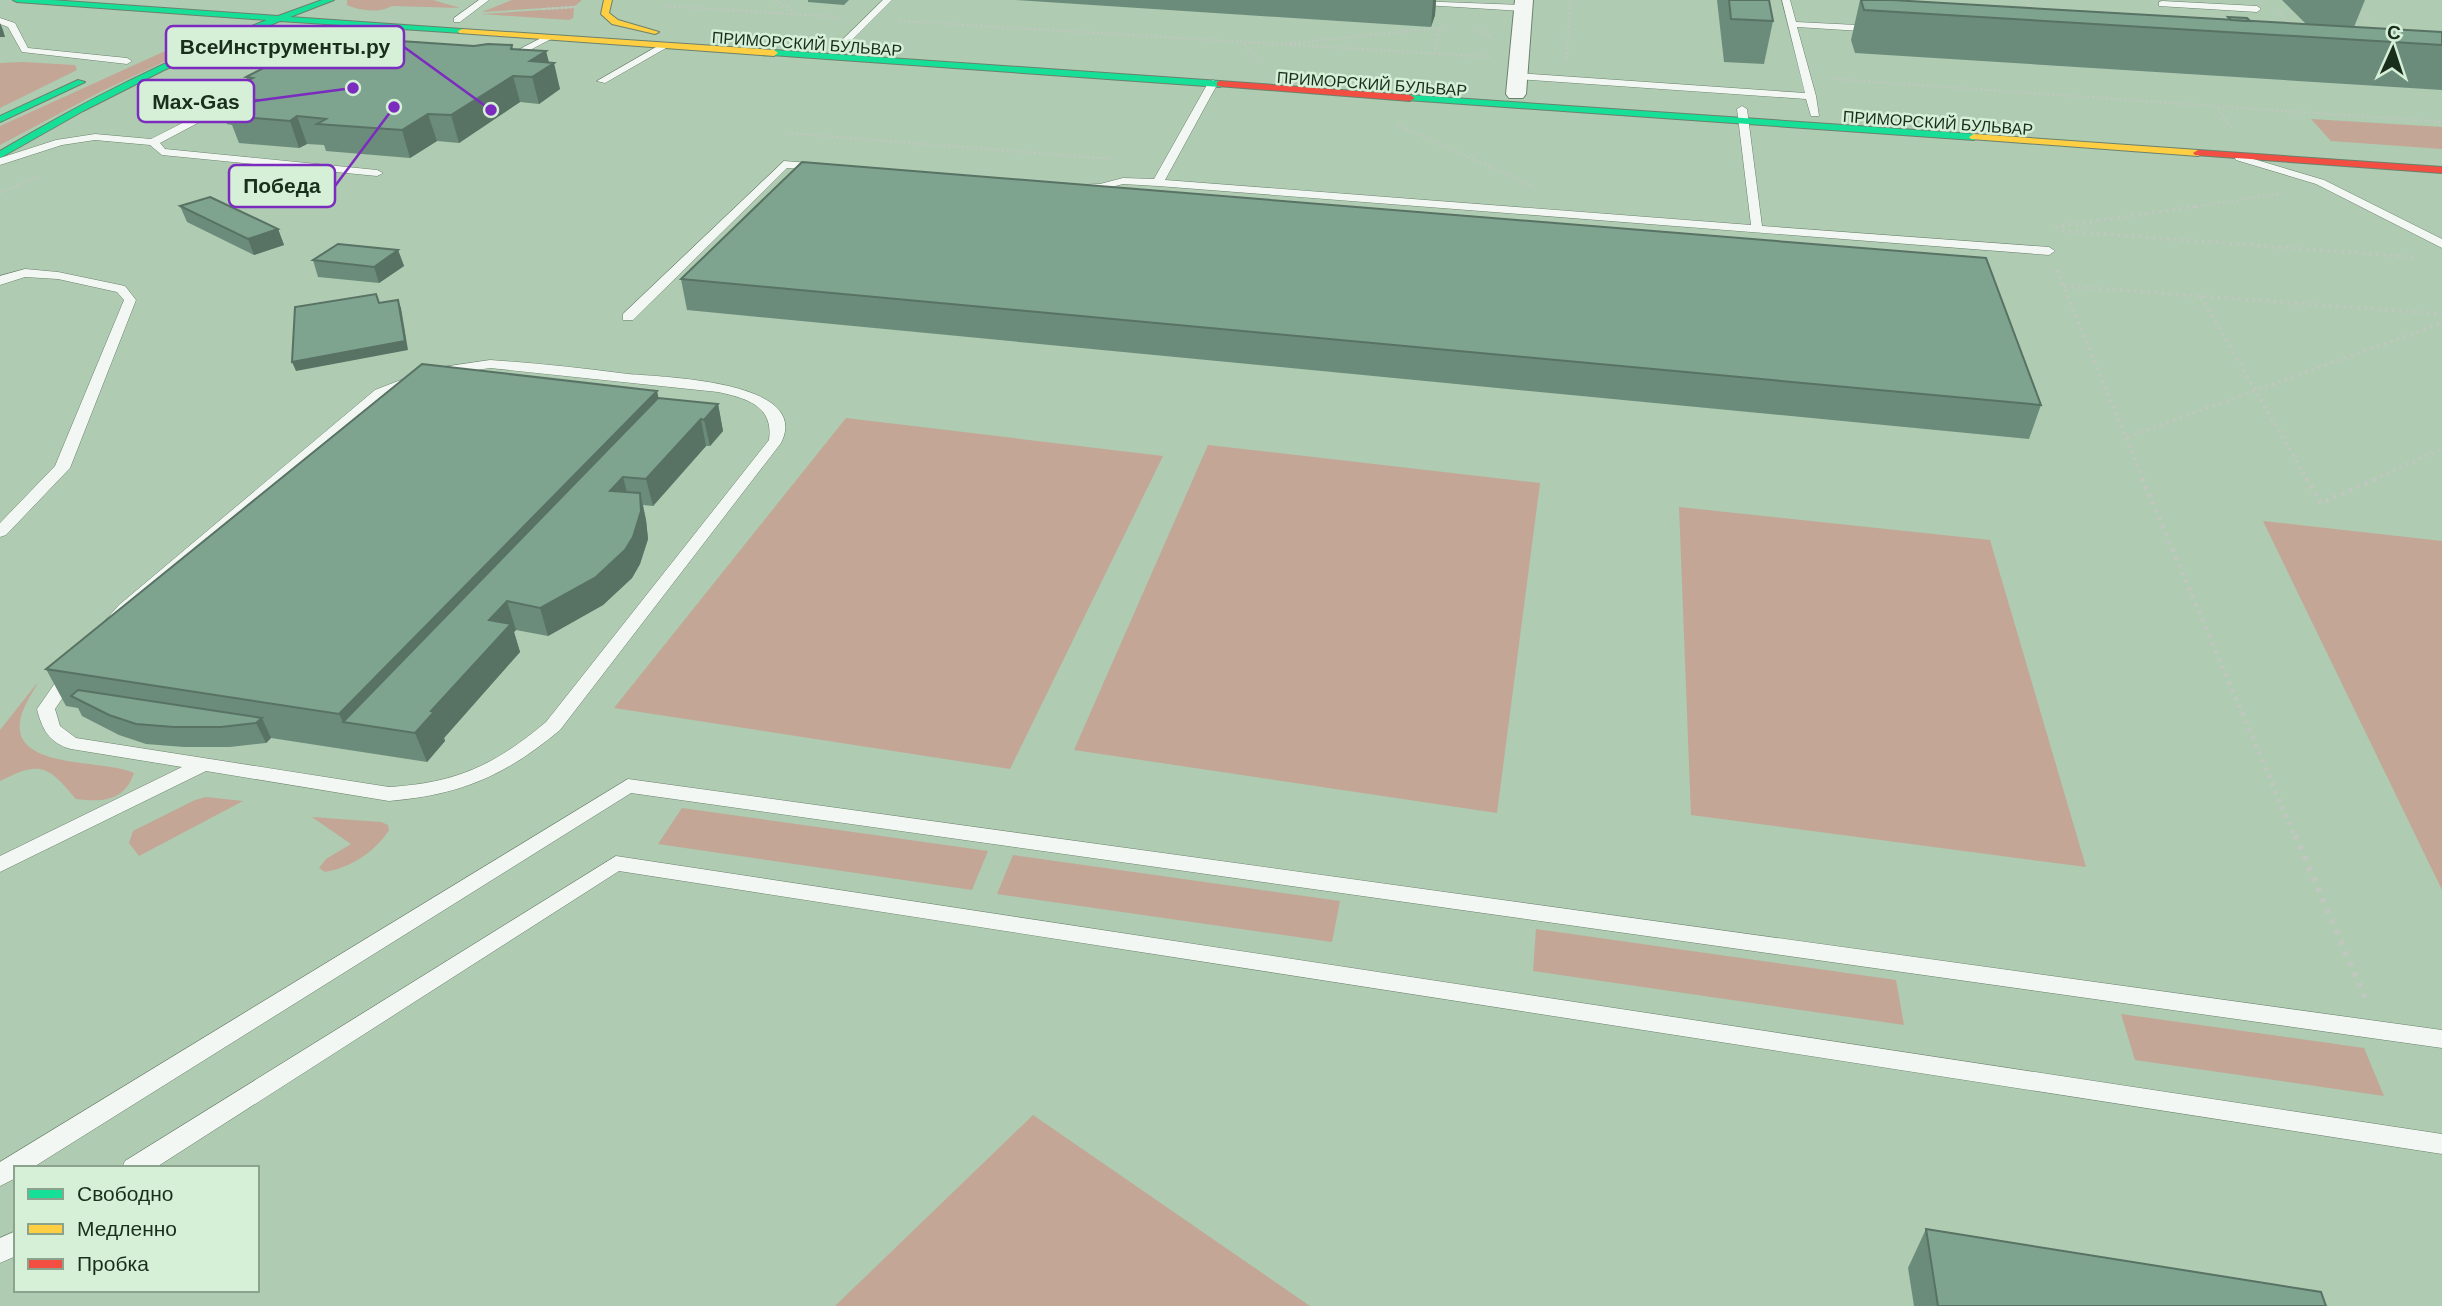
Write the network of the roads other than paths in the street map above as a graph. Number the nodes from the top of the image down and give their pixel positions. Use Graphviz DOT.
graph roads {
  1 [pos="17,0"];
  2 [pos="192,0"];
  3 [pos="284,0"];
  4 [pos="330,0"];
  5 [pos="497,0"];
  6 [pos="608,0"];
  7 [pos="888,0"];
  8 [pos="1392,0"];
  9 [pos="1786,0"];
  10 [pos="2248,0"];
  11 [pos="481,3"];
  12 [pos="1523,4"];
  13 [pos="2162,4"];
  14 [pos="303,8"];
  15 [pos="2257,9"];
  16 [pos="270,12"];
  17 [pos="236,17"];
  18 [pos="2265,18"];
  19 [pos="457,20"];
  20 [pos="0,21"];
  21 [pos="1791,24"];
  22 [pos="202,30"];
  23 [pos="1886,30"];
  24 [pos="681,36"];
  25 [pos="548,38"];
  26 [pos="663,46"];
  27 [pos="840,47"];
  28 [pos="132,59"];
  29 [pos="514,69"];
  30 [pos="602,81"];
  31 [pos="1213,83"];
  32 [pos="1517,85"];
  33 [pos="247,93"];
  34 [pos="1811,96"];
  35 [pos="1815,114"];
  36 [pos="1743,115"];
  37 [pos="0,119"];
  38 [pos="153,142"];
  39 [pos="0,155"];
  40 [pos="2229,155"];
  41 [pos="2442,158"];
  42 [pos="0,162"];
  43 [pos="839,168"];
  44 [pos="2442,170"];
  45 [pos="377,173"];
  46 [pos="1158,183"];
  47 [pos="1069,186"];
  48 [pos="1757,229"];
  49 [pos="2442,244"];
  50 [pos="2049,251"];
  51 [pos="0,281"];
  52 [pos="628,317"];
  53 [pos="0,532"];
  54 [pos="204,764"];
  55 [pos="0,866"];
  56 [pos="2442,1039"];
  57 [pos="2442,1144"];
  58 [pos="15,1166"];
  59 [pos="137,1166"];
  1 -- 17 [label="main road"];
  2 -- 16 [label="main road"];
  3 -- 16 [label="main road"];
  4 -- 14 [label="main road"];
  5 -- 11 [label="lane"];
  6 -- 24 [label="main road"];
  7 -- 27 [label="lane"];
  8 -- 12 [label="lane"];
  9 -- 21 [label="lane"];
  10 -- 15 [label="lane"];
  11 -- 19 [label="lane"];
  12 -- 32 [label="street"];
  13 -- 15 [label="lane"];
  14 -- 16 [label="main road"];
  14 -- 19 [label="main road, ПРИМОРСКИЙ БУЛЬВАР"];
  15 -- 18 [label="lane"];
  16 -- 17 [label="main road"];
  16 -- 25 [label="main road"];
  16 -- 39 [label="main road"];
  17 -- 22 [label="main road"];
  19 -- 24 [label="main road, ПРИМОРСКИЙ БУЛЬВАР"];
  20 -- 28 [label="lane"];
  21 -- 23 [label="lane"];
  21 -- 34 [label="lane"];
  24 -- 27 [label="main road, ПРИМОРСКИЙ БУЛЬВАР"];
  25 -- 26 [label="main road"];
  25 -- 29 [label="lane"];
  26 -- 30 [label="lane"];
  26 -- 31 [label="main road"];
  27 -- 32 [label="main road, ПРИМОРСКИЙ БУЛЬВАР"];
  28 -- 37 [label="main road"];
  31 -- 36 [label="main road"];
  31 -- 46 [label="lane"];
  32 -- 34 [label="lane"];
  32 -- 36 [label="main road, ПРИМОРСКИЙ БУЛЬВАР"];
  33 -- 38 [label="lane"];
  34 -- 35 [label="lane"];
  35 -- 36 [label="main road, ПРИМОРСКИЙ БУЛЬВАР"];
  35 -- 41 [label="main road, ПРИМОРСКИЙ БУЛЬВАР"];
  36 -- 40 [label="main road"];
  36 -- 48 [label="lane"];
  38 -- 42 [label="lane"];
  38 -- 45 [label="lane"];
  40 -- 44 [label="main road"];
  40 -- 49 [label="lane"];
  43 -- 52 [label="lane"];
  46 -- 47 [label="lane"];
  46 -- 48 [label="lane"];
  48 -- 50 [label="lane"];
  51 -- 53 [label="lane"];
  54 -- 54 [label="lane"];
  54 -- 55 [label="lane"];
  56 -- 58 [label="lane"];
  57 -- 59 [label="lane"];
}
